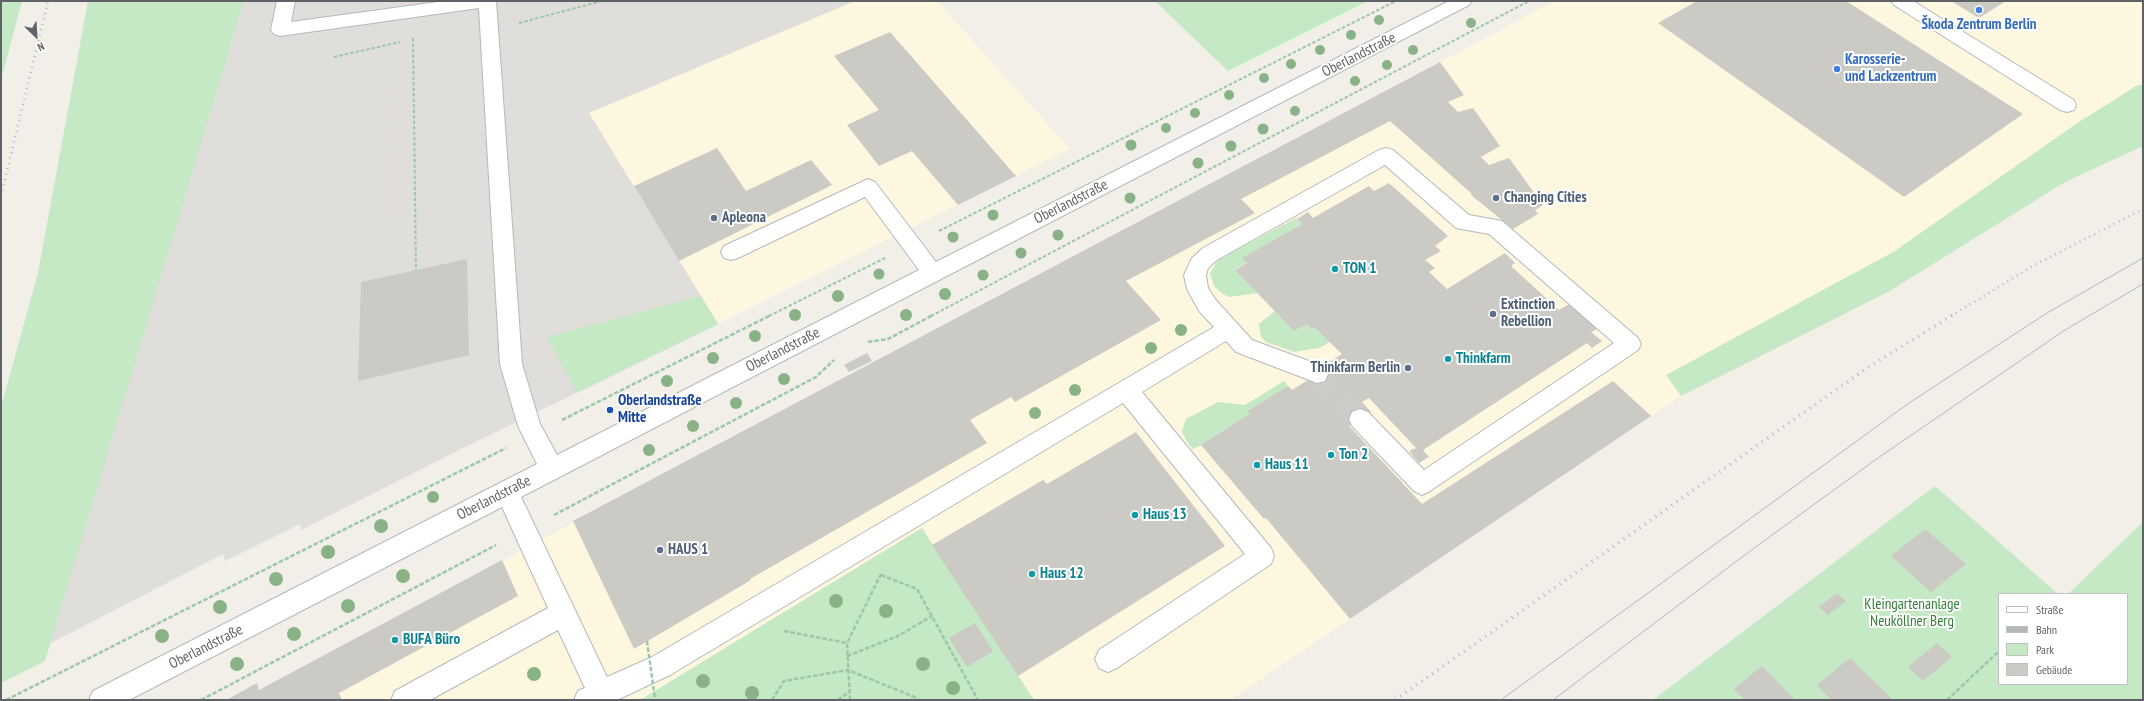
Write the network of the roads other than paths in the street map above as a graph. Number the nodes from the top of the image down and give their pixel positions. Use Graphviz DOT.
graph roads {
  1 [pos="286,1"];
  2 [pos="487,1"];
  3 [pos="1463,1"];
  4 [pos="1900,1"];
  5 [pos="2067,105"];
  6 [pos="732,252"];
  7 [pos="933,273"];
  8 [pos="1229,329"];
  9 [pos="1317,374"];
  10 [pos="1127,391"];
  11 [pos="1360,419"];
  12 [pos="552,469"];
  13 [pos="507,492"];
  14 [pos="564,613"];
  15 [pos="1108,659"];
  16 [pos="598,697"];
  17 [pos="102,700"];
  18 [pos="404,700"];
  1 -- 2 [label="street"];
  2 -- 12 [label="street"];
  3 -- 7 [label="street, Oberlandstraße"];
  4 -- 5 [label="street"];
  6 -- 7 [label="street"];
  7 -- 12 [label="street, Oberlandstraße"];
  8 -- 9 [label="street"];
  8 -- 10 [label="street"];
  8 -- 11 [label="street"];
  10 -- 15 [label="street"];
  10 -- 16 [label="street"];
  12 -- 13 [label="street, Oberlandstraße"];
  13 -- 14 [label="street"];
  13 -- 17 [label="street, Oberlandstraße"];
  14 -- 16 [label="street"];
  14 -- 18 [label="street"];
}
